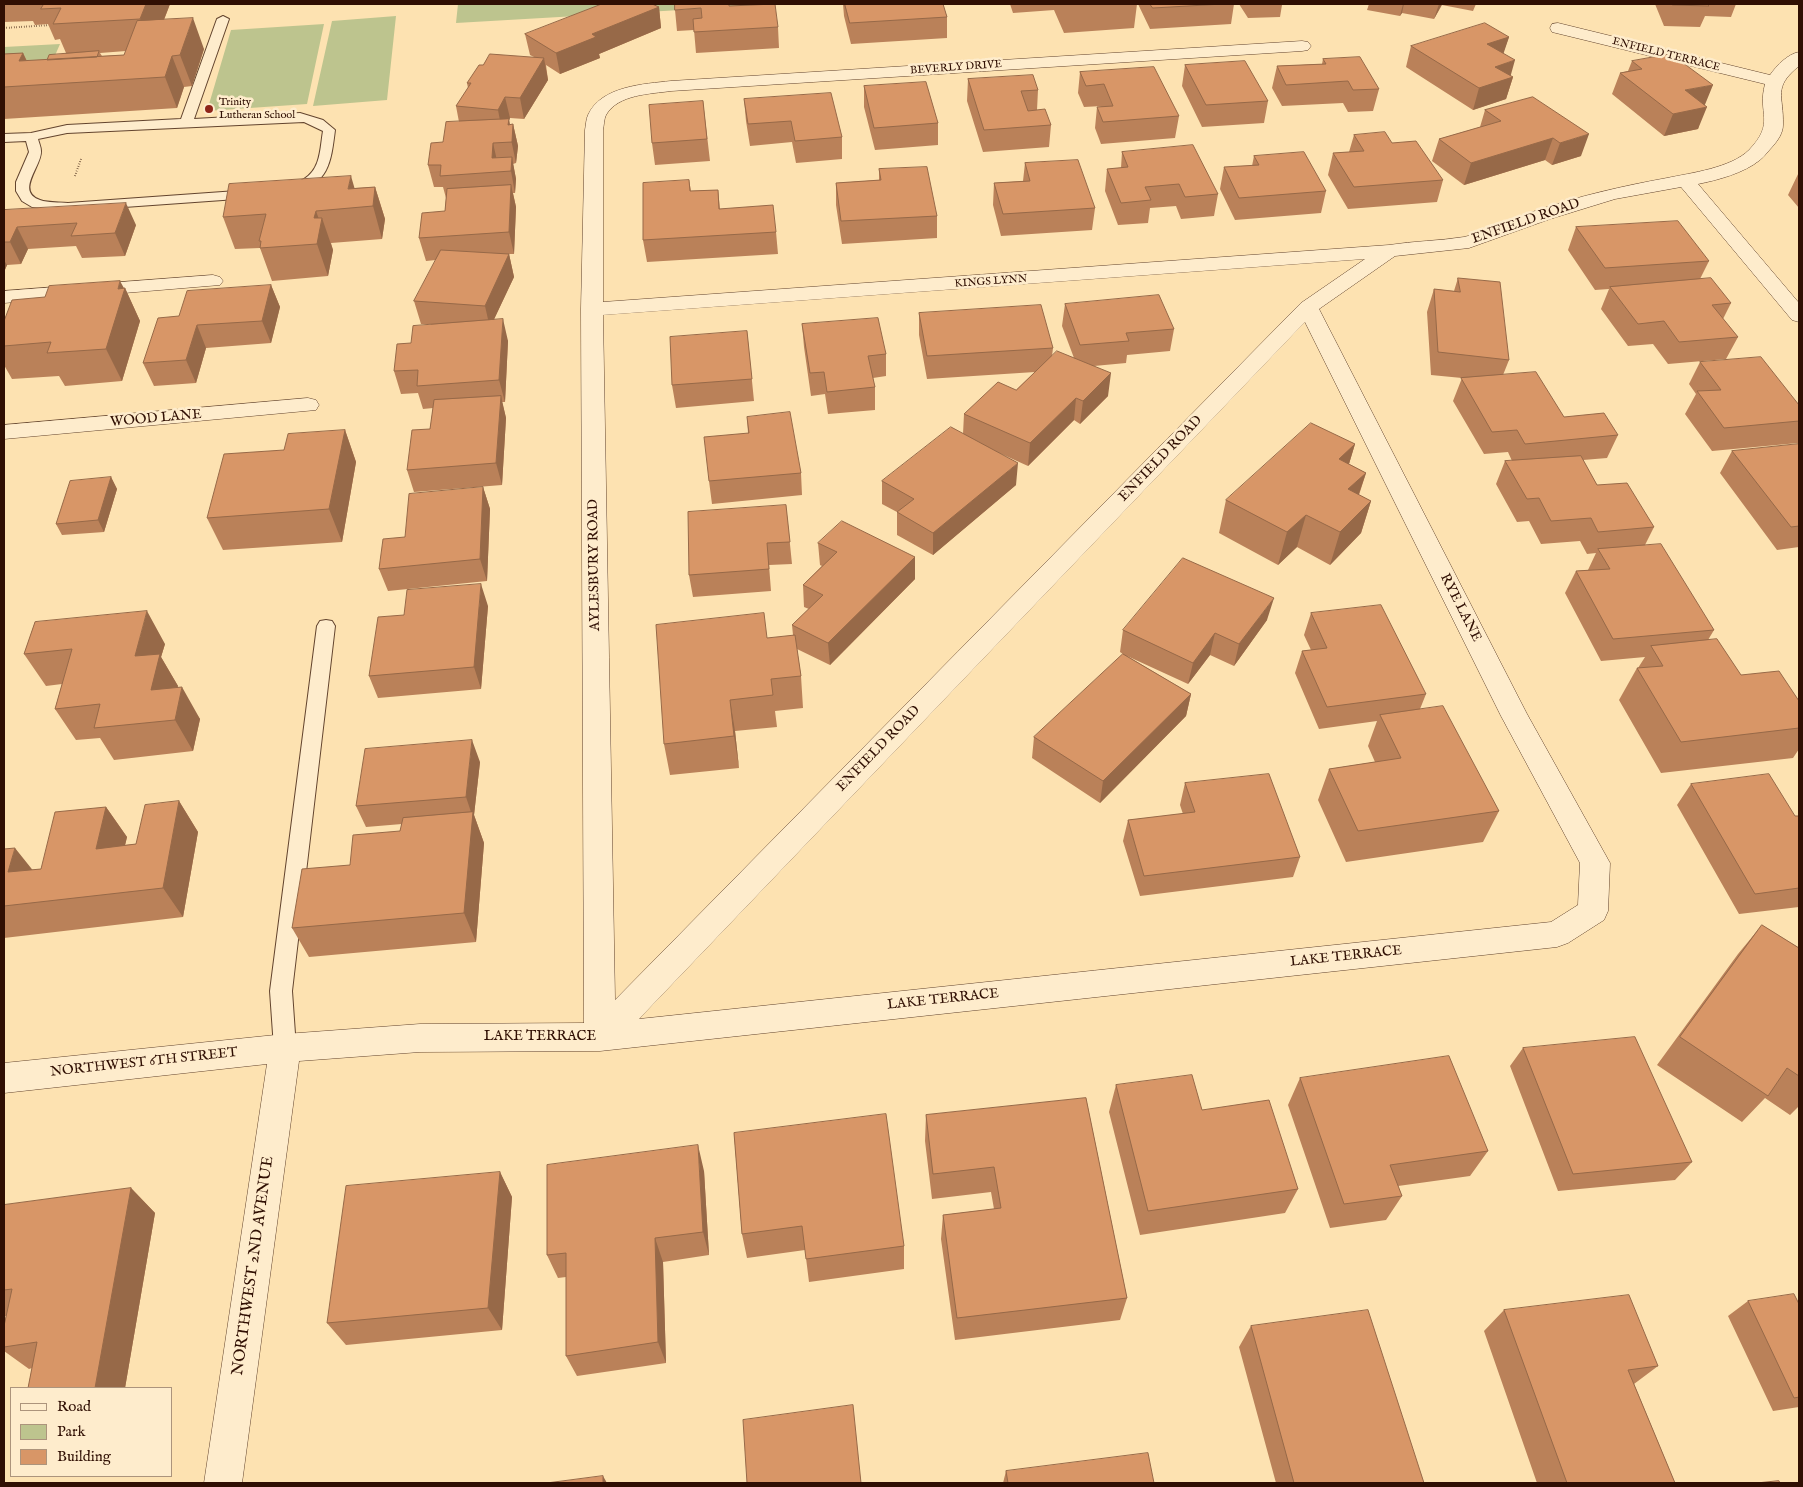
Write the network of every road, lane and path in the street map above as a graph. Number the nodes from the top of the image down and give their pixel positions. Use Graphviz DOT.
graph roads {
  1 [pos="223,19"];
  2 [pos="53,25"];
  3 [pos="4,28"];
  4 [pos="1558,28"];
  5 [pos="1302,46"];
  6 [pos="1799,56"];
  7 [pos="1775,82"];
  8 [pos="612,100"];
  9 [pos="186,123"];
  10 [pos="30,136"];
  11 [pos="4,138"];
  12 [pos="1685,180"];
  13 [pos="282,191"];
  14 [pos="266,193"];
  15 [pos="1390,251"];
  16 [pos="214,281"];
  17 [pos="4,297"];
  18 [pos="1308,307"];
  19 [pos="592,310"];
  20 [pos="1799,316"];
  21 [pos="308,406"];
  22 [pos="4,432"];
  23 [pos="326,626"];
  24 [pos="1593,911"];
  25 [pos="600,1037"];
  26 [pos="285,1048"];
  27 [pos="4,1078"];
  28 [pos="223,1483"];
  1 -- 9 [label="lane"];
  2 -- 3 [label="path"];
  4 -- 7 [label="street, ENFIELD TERRACE"];
  5 -- 8 [label="street, BEVERLY DRIVE"];
  6 -- 7 [label="street"];
  7 -- 12 [label="street, ENFIELD ROAD"];
  8 -- 19 [label="street, AYLESBURY ROAD"];
  9 -- 10 [label="lane"];
  9 -- 13 [label="lane"];
  10 -- 11 [label="lane"];
  10 -- 14 [label="lane"];
  12 -- 15 [label="street, ENFIELD ROAD"];
  12 -- 20 [label="street"];
  15 -- 18 [label="street, ENFIELD ROAD"];
  15 -- 19 [label="street, KINGS LYNN"];
  16 -- 17 [label="street"];
  18 -- 24 [label="street, RYE LANE"];
  18 -- 25 [label="street, ENFIELD ROAD"];
  19 -- 25 [label="street, AYLESBURY ROAD"];
  21 -- 22 [label="street, WOOD LANE"];
  23 -- 26 [label="lane"];
  24 -- 25 [label="street, LAKE TERRACE"];
  25 -- 26 [label="street, LAKE TERRACE"];
  26 -- 27 [label="street, NORTHWEST 6TH STREET"];
  26 -- 28 [label="street, NORTHWEST 2ND AVENUE"];
}
